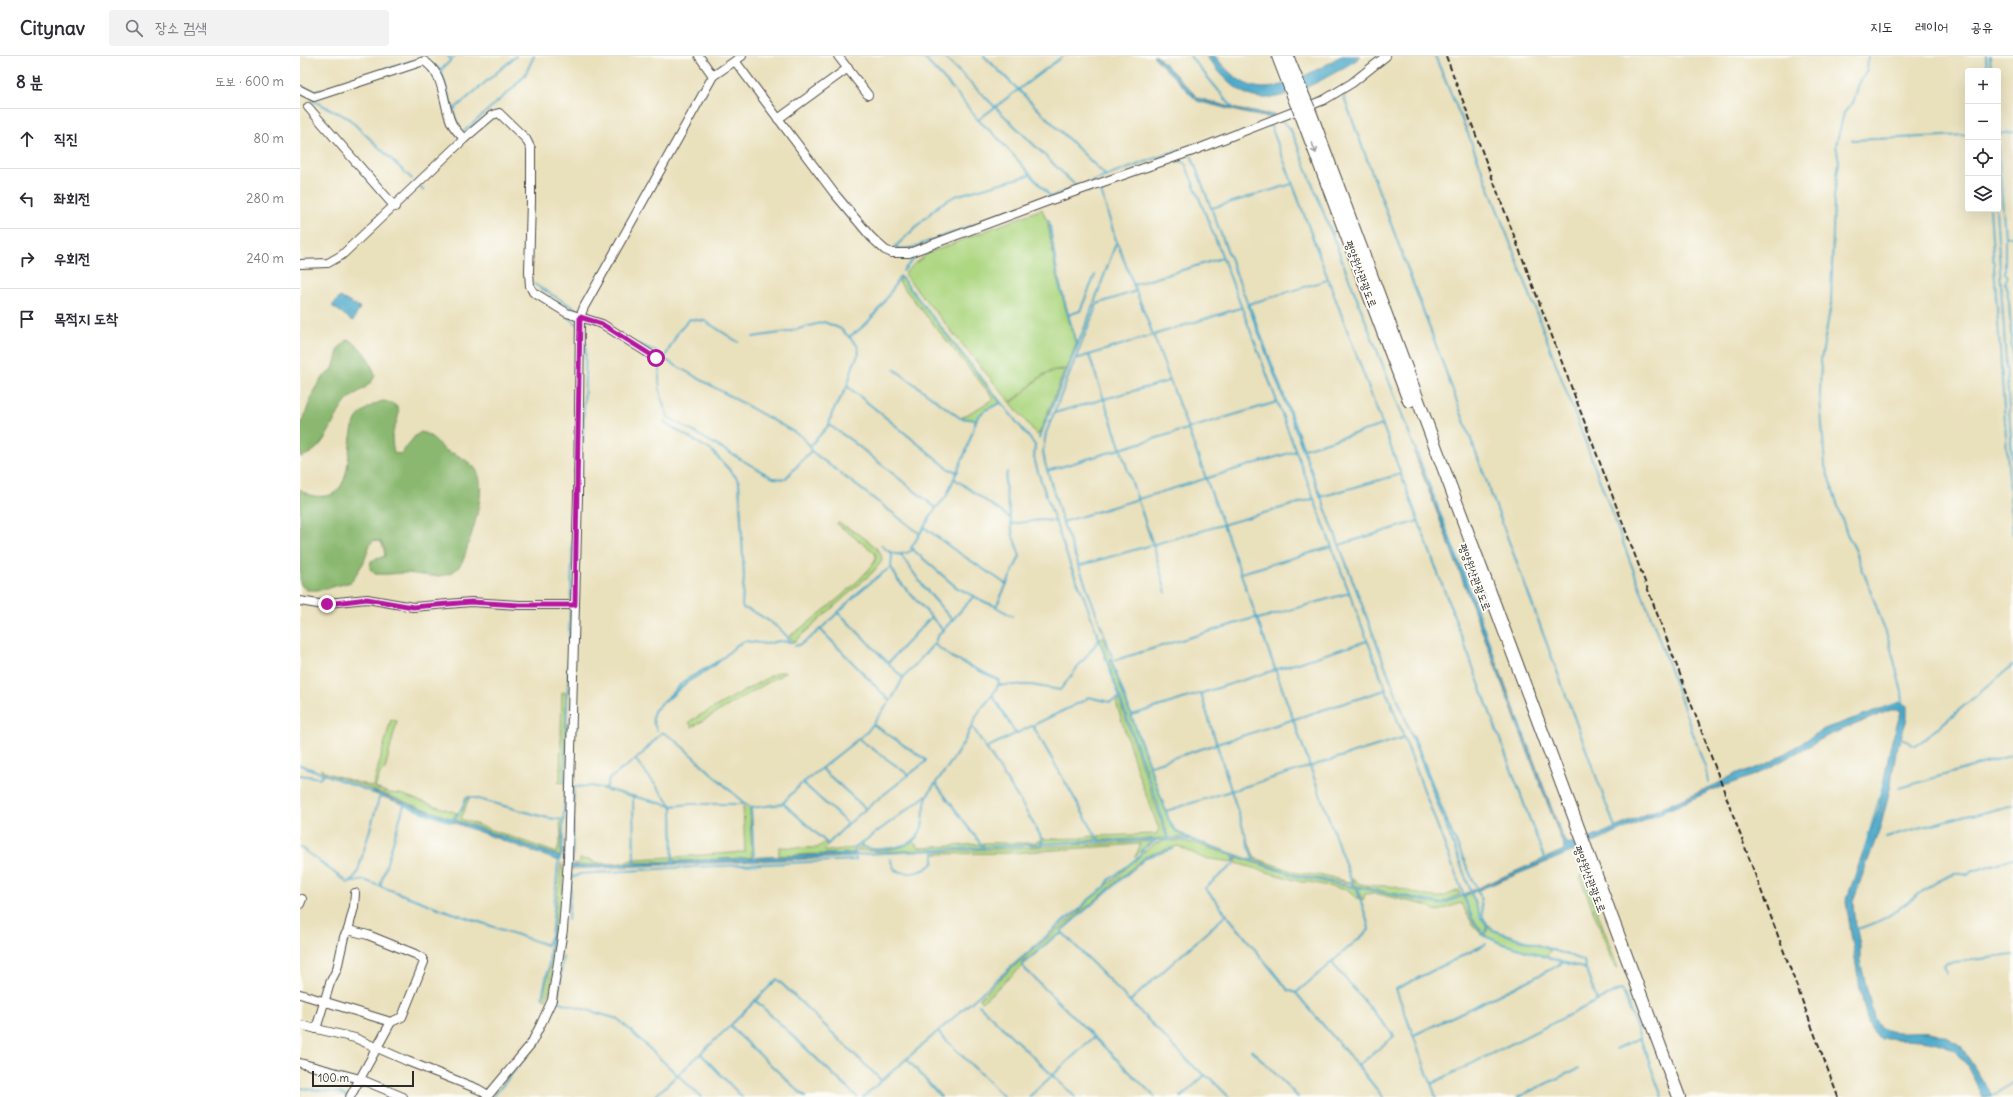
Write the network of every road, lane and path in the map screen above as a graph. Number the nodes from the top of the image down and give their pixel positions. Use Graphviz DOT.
graph roads {
  1 [pos="699,56"];
  2 [pos="742,56"];
  3 [pos="838,56"];
  4 [pos="1278,56"];
  5 [pos="1287,56"];
  6 [pos="1386,56"];
  7 [pos="734,61"];
  8 [pos="848,68"];
  9 [pos="713,76"];
  10 [pos="1291,76"];
  11 [pos="300,90"];
  12 [pos="868,95"];
  13 [pos="308,107"];
  14 [pos="778,119"];
  15 [pos="464,139"];
  16 [pos="395,206"];
  17 [pos="300,264"];
  18 [pos="580,317"];
  19 [pos="656,358"];
  20 [pos="300,601"];
  21 [pos="575,605"];
  22 [pos="1583,852"];
  23 [pos="355,893"];
  24 [pos="348,930"];
  25 [pos="300,994"];
  26 [pos="324,1001"];
  27 [pos="391,1022"];
  28 [pos="300,1025"];
  29 [pos="316,1029"];
  30 [pos="377,1047"];
  31 [pos="300,1064"];
  32 [pos="360,1079"];
  33 [pos="488,1096"];
  34 [pos="350,1097"];
  35 [pos="403,1097"];
  36 [pos="1673,1097"];
  37 [pos="1679,1097"];
  1 -- 9 [label="street"];
  2 -- 7 [label="street"];
  3 -- 8 [label="street"];
  4 -- 10 [label="highway, 평양원산관광도로"];
  5 -- 10 [label="highway"];
  6 -- 14 [label="street"];
  7 -- 9 [label="street"];
  7 -- 14 [label="street"];
  8 -- 12 [label="street"];
  8 -- 14 [label="street"];
  9 -- 18 [label="street"];
  10 -- 22 [label="highway, 평양원산관광도로"];
  11 -- 15 [label="street"];
  13 -- 16 [label="street"];
  15 -- 16 [label="street"];
  15 -- 18 [label="street"];
  16 -- 17 [label="street"];
  18 -- 19 [label="street"];
  18 -- 21 [label="street"];
  20 -- 21 [label="street"];
  21 -- 33 [label="street"];
  22 -- 36 [label="highway, 평양원산관광도로"];
  22 -- 37 [label="highway"];
  23 -- 24 [label="street"];
  24 -- 26 [label="street"];
  24 -- 27 [label="street"];
  25 -- 26 [label="street"];
  26 -- 27 [label="street"];
  26 -- 29 [label="street"];
  27 -- 30 [label="street"];
  28 -- 29 [label="street"];
  29 -- 30 [label="street"];
  30 -- 32 [label="street"];
  30 -- 33 [label="street"];
  31 -- 32 [label="street"];
  32 -- 34 [label="street"];
  32 -- 35 [label="street"];
}
